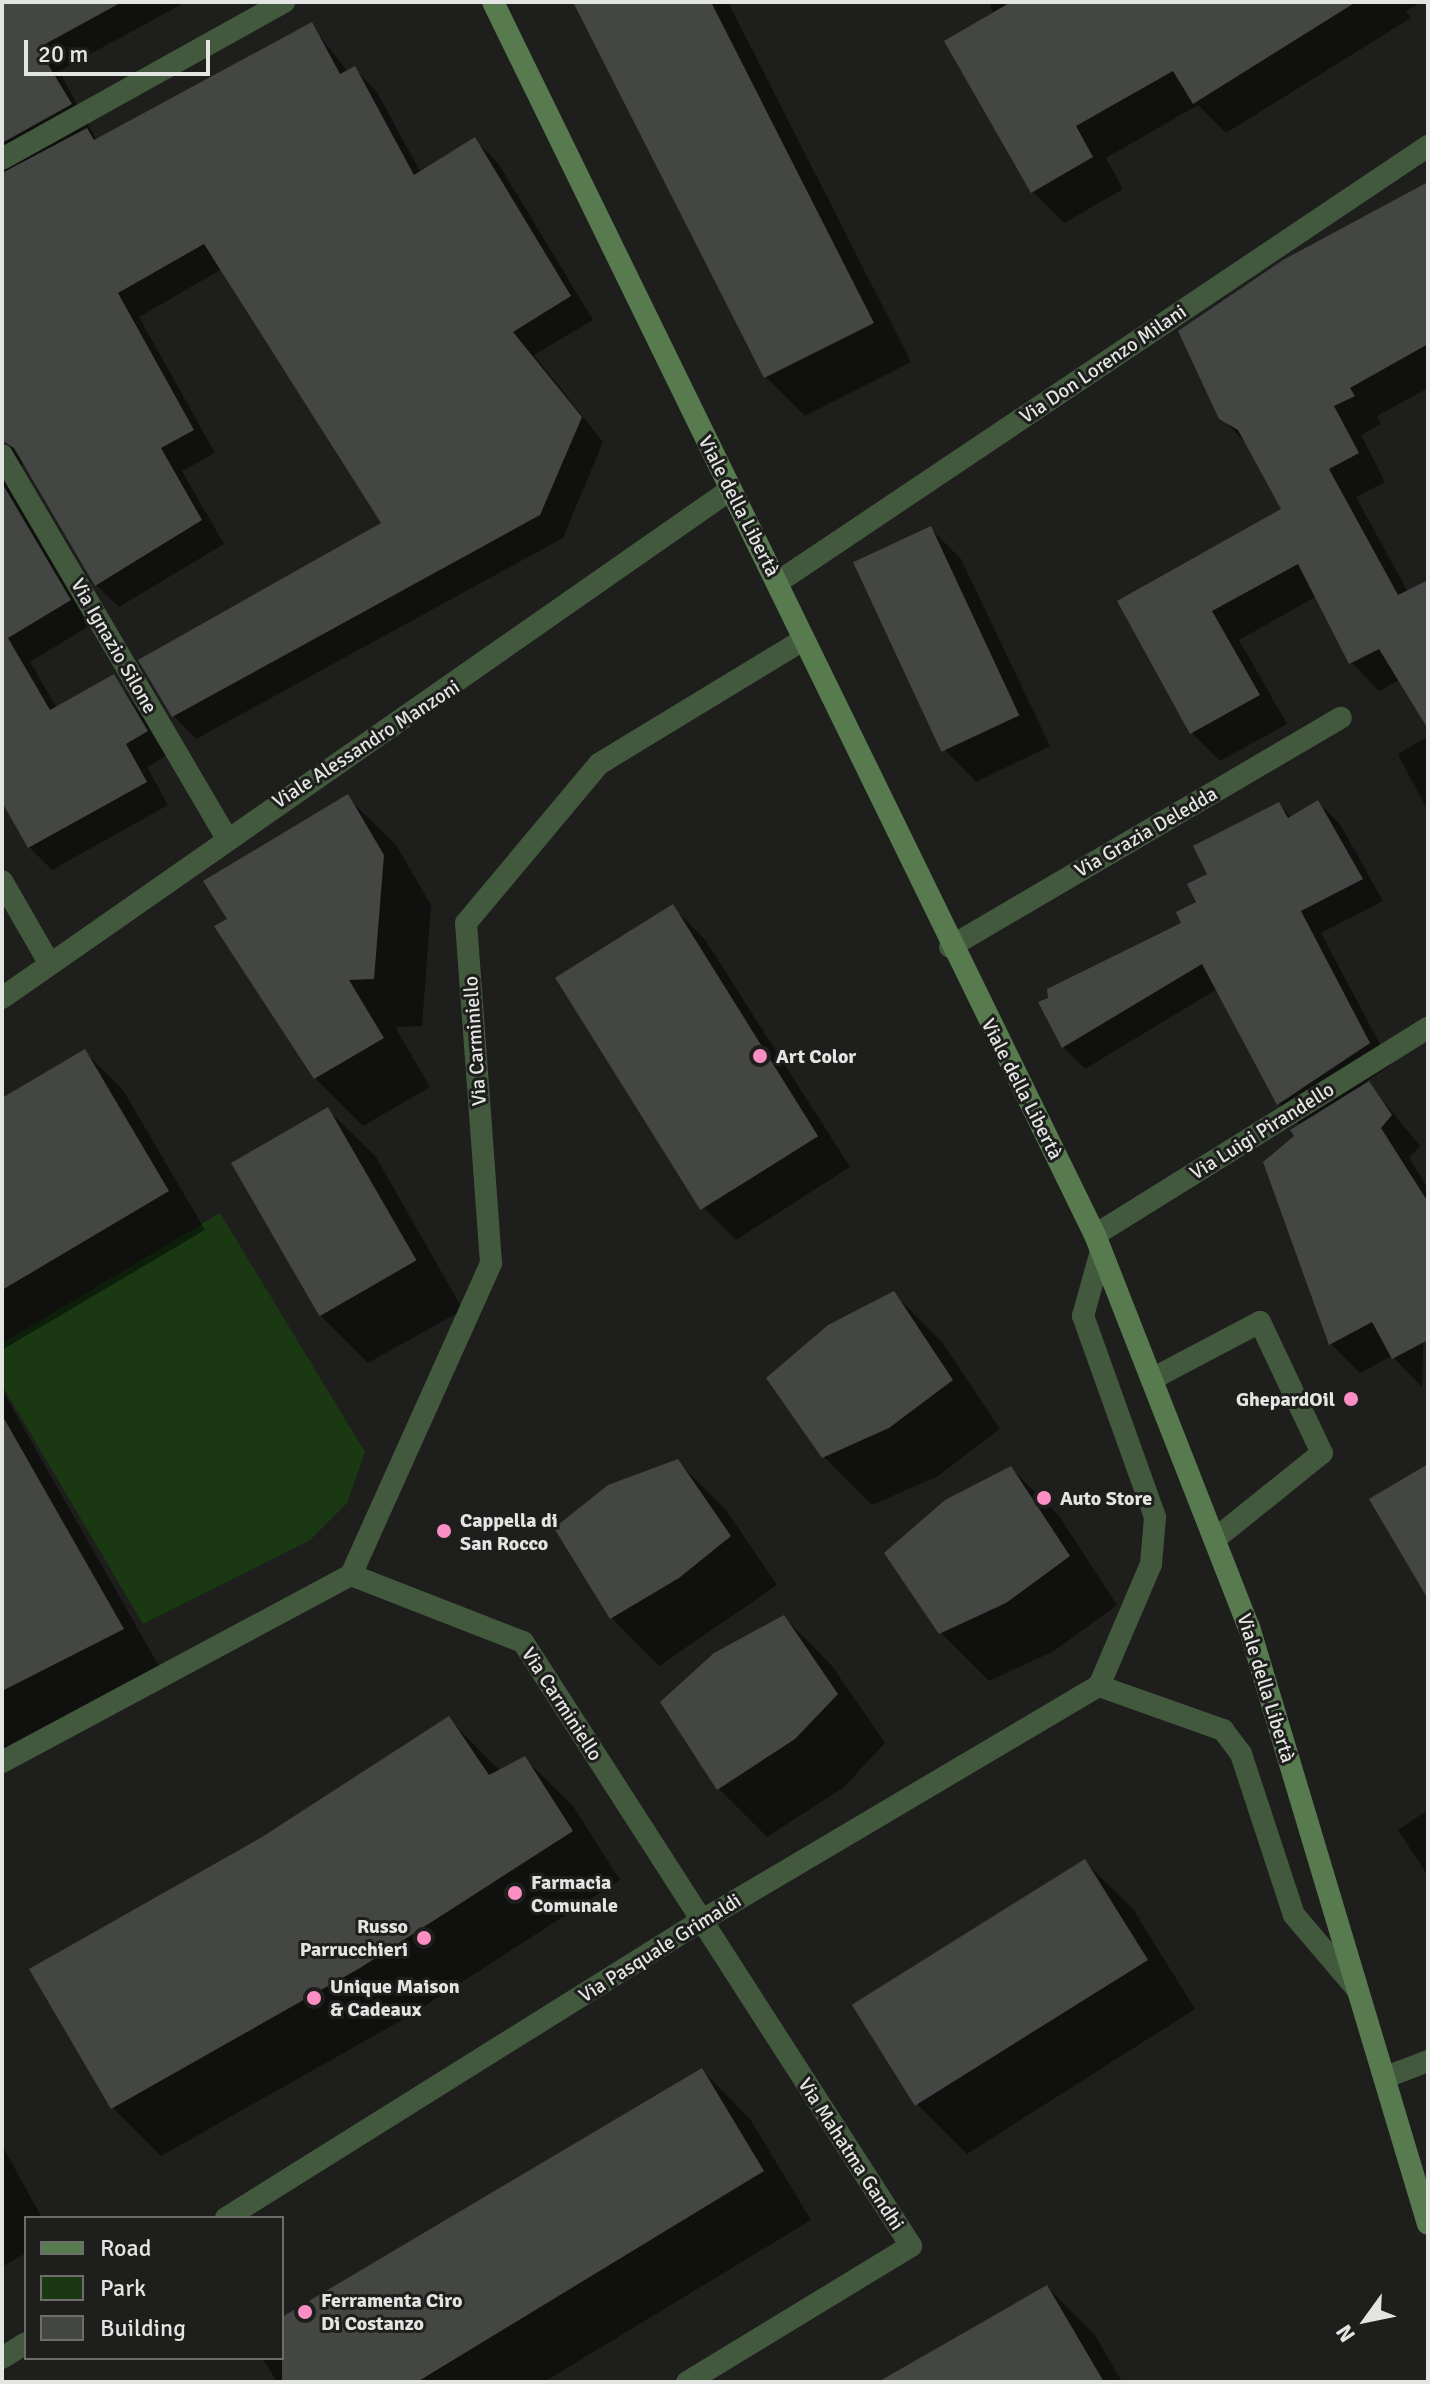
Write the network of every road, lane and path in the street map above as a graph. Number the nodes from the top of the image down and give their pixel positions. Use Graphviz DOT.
graph roads {
  1 [pos="284,2"];
  2 [pos="493,2"];
  3 [pos="1428,146"];
  4 [pos="2,159"];
  5 [pos="2,455"];
  6 [pos="730,490"];
  7 [pos="778,582"];
  8 [pos="803,640"];
  9 [pos="1341,718"];
  10 [pos="226,837"];
  11 [pos="2,881"];
  12 [pos="950,947"];
  13 [pos="48,961"];
  14 [pos="2,998"];
  15 [pos="1428,1028"];
  16 [pos="1098,1243"];
  17 [pos="1152,1379"];
  18 [pos="1215,1539"];
  19 [pos="351,1575"];
  20 [pos="1099,1686"];
  21 [pos="2,1762"];
  22 [pos="701,1921"];
  23 [pos="1357,1989"];
  24 [pos="1428,2061"];
  25 [pos="1386,2077"];
  26 [pos="229,2216"];
  27 [pos="1428,2224"];
  28 [pos="24,2344"];
  29 [pos="2,2358"];
  30 [pos="687,2382"];
  1 -- 4 [label="street"];
  2 -- 6 [label="main road, Viale della Libertà"];
  3 -- 7 [label="street, Via Don Lorenzo Milani"];
  5 -- 10 [label="street, Via Ignazio Silone"];
  6 -- 7 [label="main road, Viale della Libertà"];
  6 -- 10 [label="street, Viale Alessandro Manzoni"];
  7 -- 8 [label="main road, Viale della Libertà"];
  8 -- 12 [label="main road, Viale della Libertà"];
  8 -- 19 [label="street, Via Carminiello"];
  9 -- 12 [label="street, Via Grazia Deledda"];
  10 -- 13 [label="street, Viale Alessandro Manzoni"];
  11 -- 13 [label="street"];
  12 -- 16 [label="main road, Viale della Libertà"];
  13 -- 14 [label="street, Viale Alessandro Manzoni"];
  15 -- 16 [label="street, Via Luigi Pirandello"];
  16 -- 17 [label="main road, Viale della Libertà"];
  16 -- 20 [label="street"];
  17 -- 18 [label="main road, Viale della Libertà"];
  17 -- 18 [label="street"];
  18 -- 23 [label="main road, Viale della Libertà"];
  19 -- 21 [label="street"];
  19 -- 22 [label="street, Via Carminiello"];
  20 -- 22 [label="street, Via Pasquale Grimaldi"];
  20 -- 23 [label="street"];
  22 -- 26 [label="street, Via Pasquale Grimaldi"];
  22 -- 30 [label="street, Via Mahatma Gandhi"];
  23 -- 25 [label="main road, Viale della Libertà"];
  24 -- 25 [label="street"];
  25 -- 27 [label="main road, Viale della Libertà"];
  28 -- 29 [label="street"];
}
